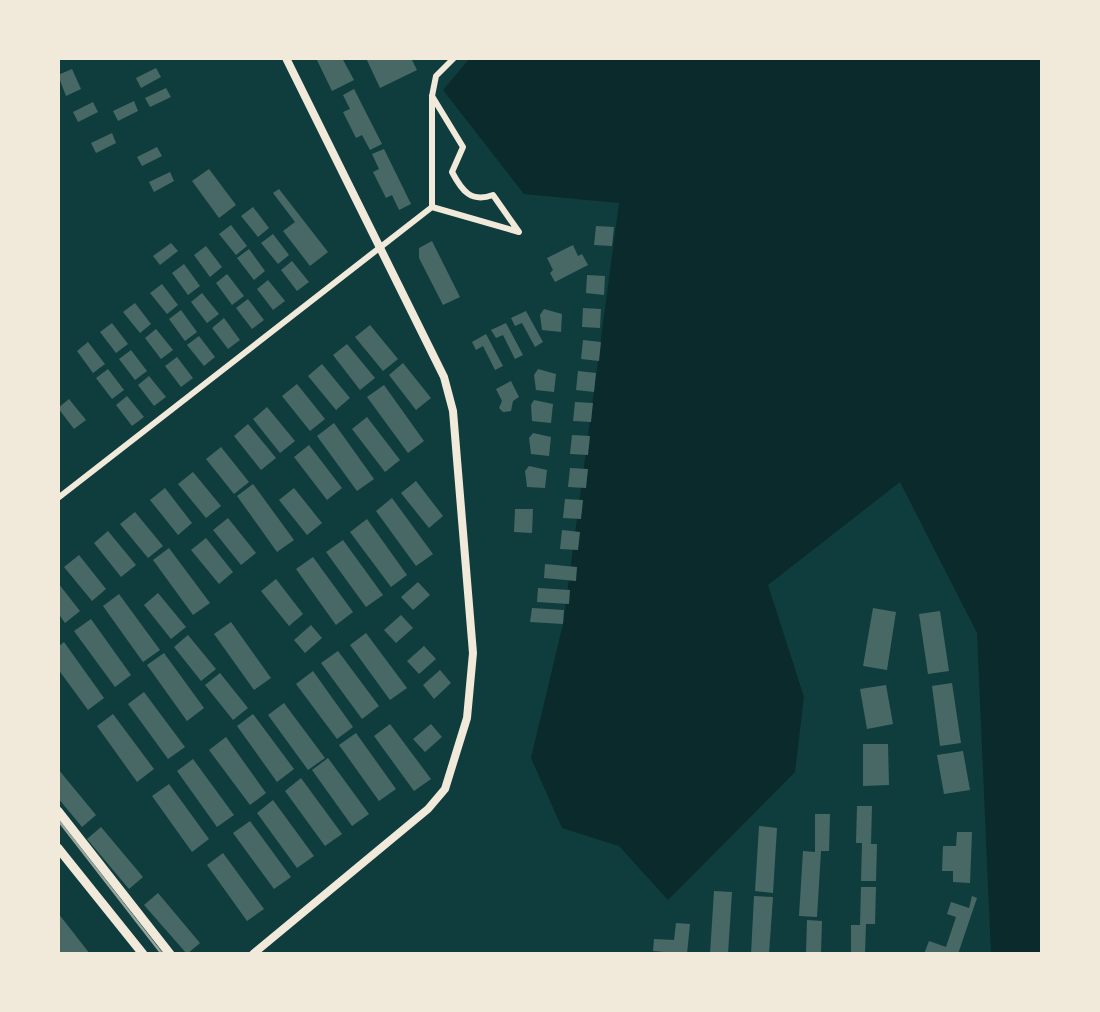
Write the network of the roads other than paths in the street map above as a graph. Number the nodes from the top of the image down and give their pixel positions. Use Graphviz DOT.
graph roads {
  1 [pos="286,58"];
  2 [pos="454,58"];
  3 [pos="432,96"];
  4 [pos="432,207"];
  5 [pos="380,247"];
  6 [pos="58,498"];
  7 [pos="58,811"];
  8 [pos="58,848"];
  9 [pos="143,954"];
  10 [pos="170,954"];
  11 [pos="253,954"];
  1 -- 5 [label="street"];
  2 -- 3 [label="street"];
  3 -- 4 [label="street"];
  3 -- 4 [label="street"];
  4 -- 5 [label="street"];
  5 -- 6 [label="street"];
  5 -- 11 [label="street"];
  7 -- 10 [label="main road"];
  8 -- 9 [label="main road"];
}
